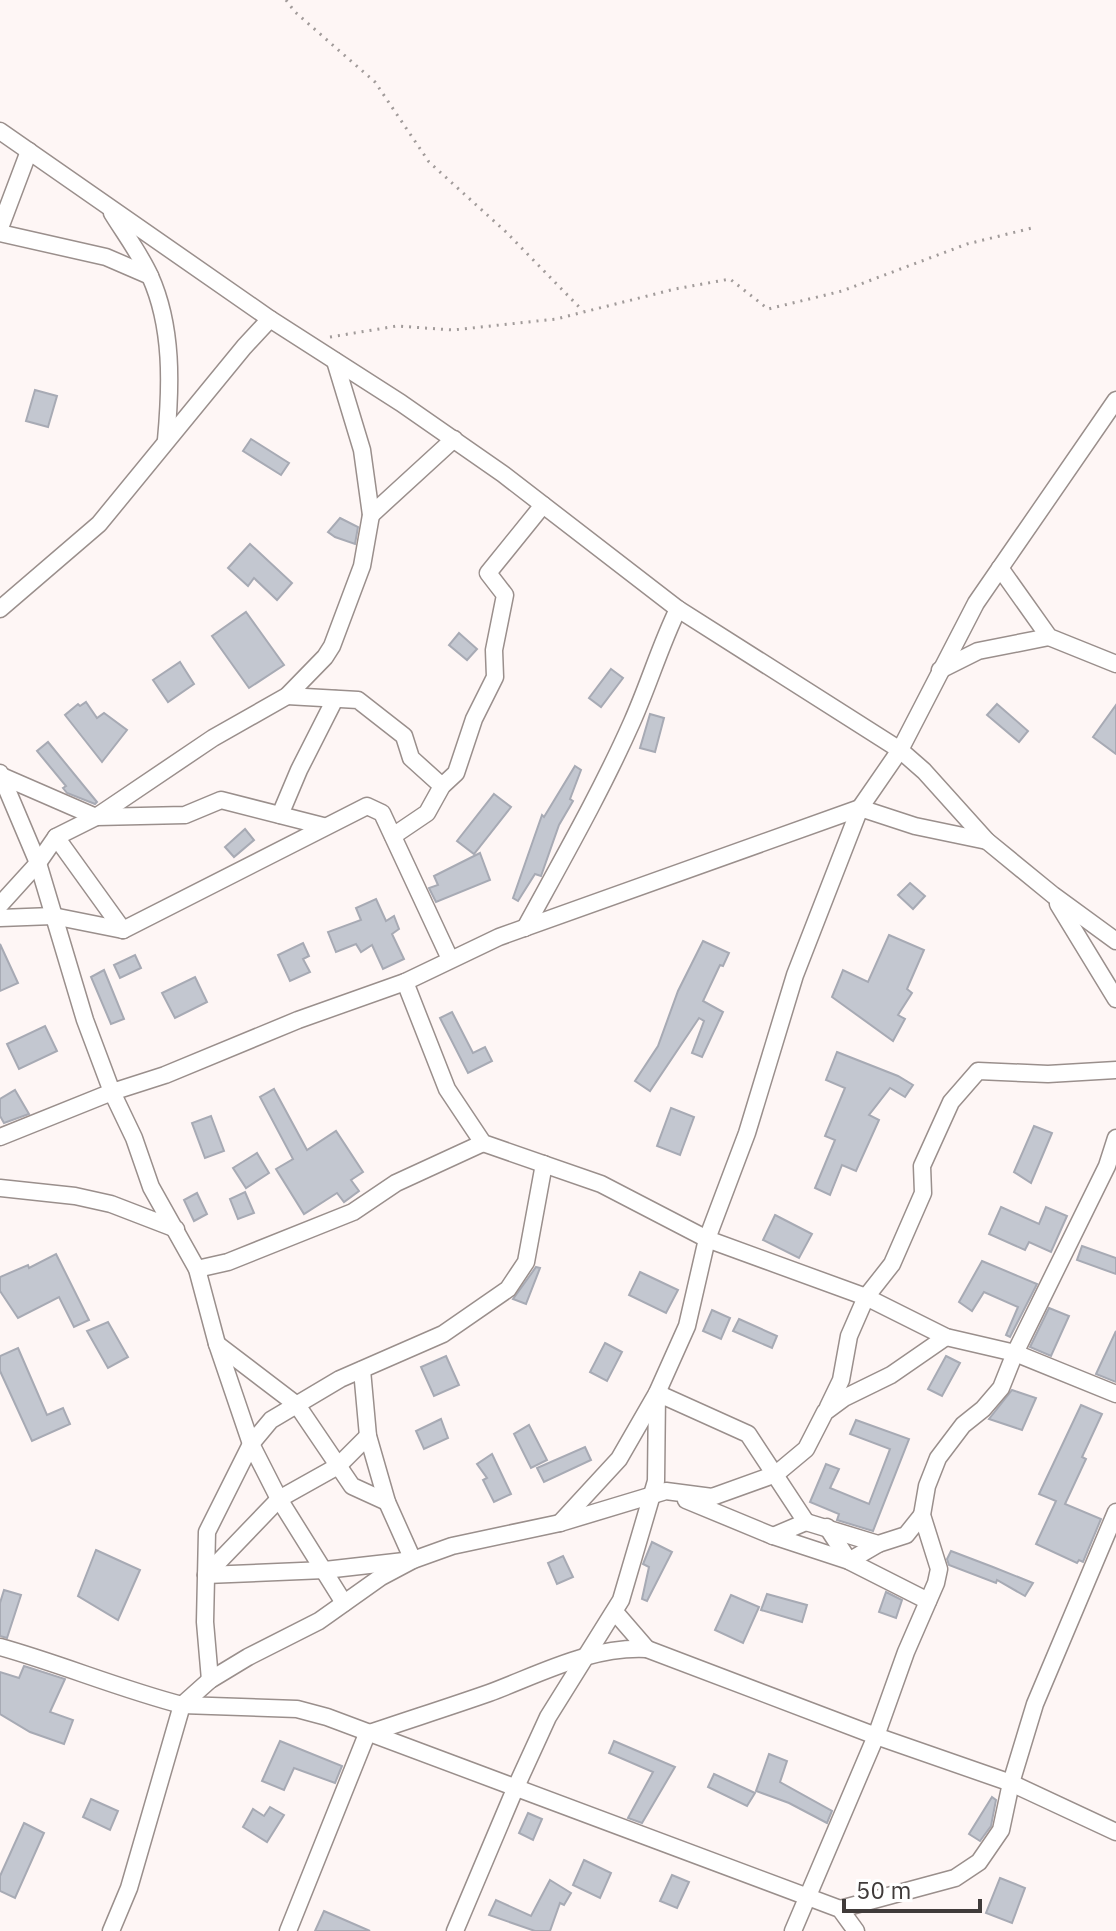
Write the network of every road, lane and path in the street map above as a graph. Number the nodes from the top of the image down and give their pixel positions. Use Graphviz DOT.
graph roads {
  1 [pos="286,0"];
  2 [pos="0,131"];
  3 [pos="29,151"];
  4 [pos="109,208"];
  5 [pos="1032,228"];
  6 [pos="0,231"];
  7 [pos="150,276"];
  8 [pos="584,312"];
  9 [pos="270,319"];
  10 [pos="305,341"];
  11 [pos="335,361"];
  12 [pos="1116,400"];
  13 [pos="454,439"];
  14 [pos="166,441"];
  15 [pos="543,505"];
  16 [pos="371,515"];
  17 [pos="1000,568"];
  18 [pos="0,609"];
  19 [pos="678,609"];
  20 [pos="1049,637"];
  21 [pos="1116,664"];
  22 [pos="940,670"];
  23 [pos="287,696"];
  24 [pos="335,699"];
  25 [pos="900,750"];
  26 [pos="2,775"];
  27 [pos="442,786"];
  28 [pos="860,808"];
  29 [pos="280,815"];
  30 [pos="96,817"];
  31 [pos="323,826"];
  32 [pos="393,836"];
  33 [pos="56,837"];
  34 [pos="987,841"];
  35 [pos="38,863"];
  36 [pos="1053,895"];
  37 [pos="0,905"];
  38 [pos="53,916"];
  39 [pos="0,918"];
  40 [pos="525,928"];
  41 [pos="123,930"];
  42 [pos="1116,941"];
  43 [pos="450,959"];
  44 [pos="405,982"];
  45 [pos="1116,999"];
  46 [pos="1116,1070"];
  47 [pos="112,1092"];
  48 [pos="0,1137"];
  49 [pos="1116,1138"];
  50 [pos="483,1143"];
  51 [pos="544,1164"];
  52 [pos="1112,1166"];
  53 [pos="0,1188"];
  54 [pos="176,1229"];
  55 [pos="707,1239"];
  56 [pos="197,1269"];
  57 [pos="866,1297"];
  58 [pos="946,1337"];
  59 [pos="217,1344"];
  60 [pos="1015,1353"];
  61 [pos="362,1370"];
  62 [pos="657,1393"];
  63 [pos="1116,1394"];
  64 [pos="297,1405"];
  65 [pos="825,1412"];
  66 [pos="368,1436"];
  67 [pos="251,1444"];
  68 [pos="338,1466"];
  69 [pos="776,1474"];
  70 [pos="659,1494"];
  71 [pos="279,1499"];
  72 [pos="387,1502"];
  73 [pos="1116,1512"];
  74 [pos="922,1515"];
  75 [pos="806,1522"];
  76 [pos="560,1523"];
  77 [pos="827,1527"];
  78 [pos="773,1536"];
  79 [pos="878,1544"];
  80 [pos="413,1560"];
  81 [pos="849,1561"];
  82 [pos="325,1570"];
  83 [pos="206,1575"];
  84 [pos="928,1601"];
  85 [pos="344,1603"];
  86 [pos="615,1612"];
  87 [pos="0,1647"];
  88 [pos="647,1649"];
  89 [pos="585,1656"];
  90 [pos="210,1680"];
  91 [pos="182,1705"];
  92 [pos="367,1734"];
  93 [pos="876,1736"];
  94 [pos="1011,1783"];
  95 [pos="515,1789"];
  96 [pos="1116,1832"];
  97 [pos="805,1897"];
  98 [pos="840,1909"];
  99 [pos="111,1931"];
  100 [pos="288,1931"];
  101 [pos="455,1931"];
  102 [pos="793,1931"];
  103 [pos="856,1931"];
  1 -- 8 [label="path"];
  2 -- 3 [label="street"];
  3 -- 4 [label="street"];
  3 -- 6 [label="street"];
  4 -- 7 [label="street"];
  4 -- 9 [label="street"];
  5 -- 8 [label="path"];
  6 -- 7 [label="street"];
  7 -- 14 [label="street"];
  8 -- 10 [label="path"];
  9 -- 10 [label="street"];
  9 -- 14 [label="street"];
  10 -- 11 [label="street"];
  11 -- 13 [label="street"];
  11 -- 16 [label="street"];
  12 -- 17 [label="street"];
  13 -- 15 [label="street"];
  13 -- 16 [label="street"];
  14 -- 18 [label="street"];
  15 -- 19 [label="street"];
  15 -- 27 [label="street"];
  16 -- 23 [label="street"];
  17 -- 20 [label="street"];
  17 -- 22 [label="street"];
  19 -- 25 [label="street"];
  19 -- 40 [label="street"];
  20 -- 21 [label="street"];
  20 -- 22 [label="street"];
  22 -- 25 [label="street"];
  23 -- 24 [label="street"];
  23 -- 30 [label="street"];
  24 -- 27 [label="street"];
  24 -- 29 [label="street"];
  25 -- 28 [label="street"];
  25 -- 34 [label="street"];
  26 -- 30 [label="street"];
  26 -- 35 [label="street"];
  27 -- 32 [label="street"];
  28 -- 34 [label="street"];
  28 -- 40 [label="street"];
  28 -- 55 [label="street"];
  29 -- 30 [label="street"];
  29 -- 31 [label="street"];
  30 -- 33 [label="street"];
  31 -- 32 [label="street"];
  31 -- 41 [label="street"];
  32 -- 43 [label="street"];
  33 -- 35 [label="street"];
  33 -- 41 [label="street"];
  34 -- 36 [label="street"];
  35 -- 37 [label="street"];
  35 -- 38 [label="street"];
  36 -- 42 [label="street"];
  36 -- 45 [label="street"];
  38 -- 39 [label="street"];
  38 -- 41 [label="street"];
  38 -- 47 [label="street"];
  40 -- 43 [label="street"];
  43 -- 44 [label="street"];
  44 -- 47 [label="street"];
  44 -- 50 [label="street"];
  46 -- 57 [label="street"];
  47 -- 48 [label="street"];
  47 -- 54 [label="street"];
  49 -- 52 [label="street"];
  50 -- 51 [label="street"];
  50 -- 56 [label="street"];
  51 -- 55 [label="street"];
  51 -- 61 [label="street"];
  52 -- 60 [label="street"];
  53 -- 54 [label="street"];
  54 -- 56 [label="street"];
  55 -- 57 [label="street"];
  55 -- 62 [label="street"];
  56 -- 59 [label="street"];
  57 -- 58 [label="street"];
  57 -- 65 [label="street"];
  58 -- 60 [label="street"];
  58 -- 65 [label="street"];
  59 -- 64 [label="street"];
  59 -- 67 [label="street"];
  60 -- 63 [label="street"];
  60 -- 74 [label="street"];
  61 -- 64 [label="street"];
  61 -- 66 [label="street"];
  62 -- 69 [label="street"];
  62 -- 70 [label="street"];
  62 -- 76 [label="street"];
  64 -- 67 [label="street"];
  64 -- 68 [label="street"];
  65 -- 69 [label="street"];
  66 -- 68 [label="street"];
  66 -- 72 [label="street"];
  67 -- 71 [label="street"];
  67 -- 83 [label="street"];
  68 -- 71 [label="street"];
  68 -- 72 [label="street"];
  69 -- 70 [label="street"];
  69 -- 75 [label="street"];
  70 -- 76 [label="street"];
  70 -- 78 [label="street"];
  70 -- 86 [label="street"];
  71 -- 82 [label="street"];
  71 -- 83 [label="street"];
  72 -- 80 [label="street"];
  73 -- 94 [label="street"];
  74 -- 79 [label="street"];
  74 -- 84 [label="street"];
  75 -- 77 [label="street"];
  75 -- 78 [label="street"];
  76 -- 80 [label="street"];
  77 -- 79 [label="street"];
  77 -- 81 [label="street"];
  78 -- 81 [label="street"];
  79 -- 81 [label="street"];
  80 -- 82 [label="street"];
  80 -- 85 [label="street"];
  81 -- 84 [label="street"];
  82 -- 83 [label="street"];
  82 -- 85 [label="street"];
  83 -- 90 [label="street"];
  84 -- 93 [label="street"];
  85 -- 90 [label="street"];
  86 -- 88 [label="street"];
  86 -- 89 [label="street"];
  87 -- 91 [label="street"];
  88 -- 89 [label="street"];
  88 -- 93 [label="street"];
  89 -- 92 [label="street"];
  89 -- 95 [label="street"];
  90 -- 91 [label="street"];
  91 -- 92 [label="street"];
  91 -- 99 [label="street"];
  92 -- 95 [label="street"];
  92 -- 100 [label="street"];
  93 -- 94 [label="street"];
  93 -- 97 [label="street"];
  94 -- 96 [label="street"];
  94 -- 98 [label="street"];
  95 -- 97 [label="street"];
  95 -- 101 [label="street"];
  97 -- 98 [label="street"];
  97 -- 102 [label="street"];
  98 -- 103 [label="street"];
}
